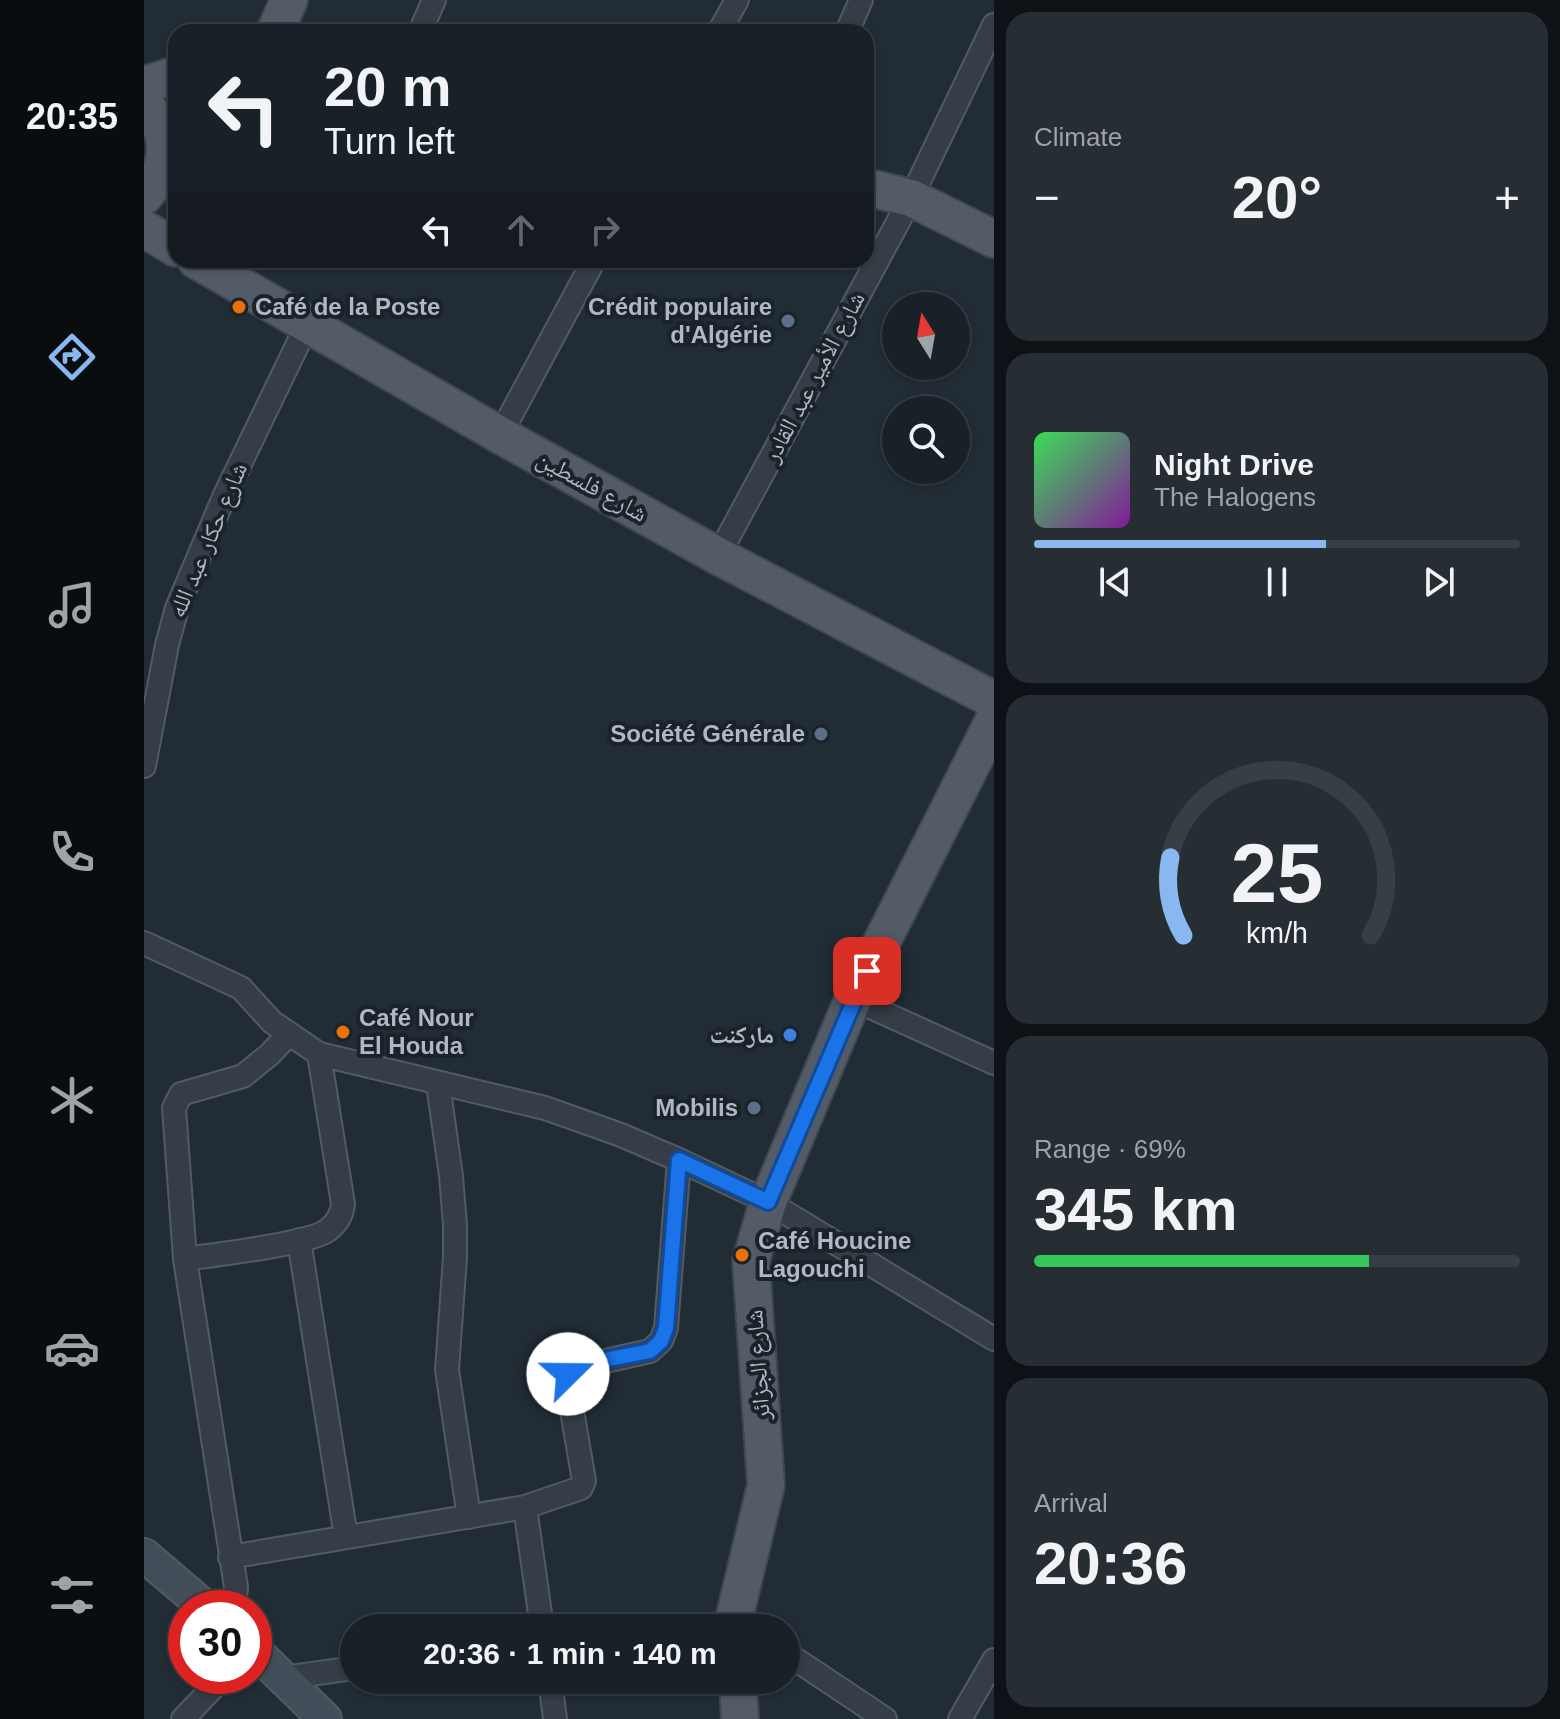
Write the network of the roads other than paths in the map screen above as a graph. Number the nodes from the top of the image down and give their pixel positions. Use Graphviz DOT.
graph roads {
  1 [pos="289,0"];
  2 [pos="434,0"];
  3 [pos="737,0"];
  4 [pos="861,0"];
  5 [pos="278,24"];
  6 [pos="424,24"];
  7 [pos="724,24"];
  8 [pos="850,24"];
  9 [pos="994,25"];
  10 [pos="168,78"];
  11 [pos="144,85"];
  12 [pos="144,106"];
  13 [pos="159,179"];
  14 [pos="874,189"];
  15 [pos="911,198"];
  16 [pos="144,229"];
  17 [pos="994,239"];
  18 [pos="168,243"];
  19 [pos="874,267"];
  20 [pos="210,268"];
  21 [pos="590,268"];
  22 [pos="873,268"];
  23 [pos="307,325"];
  24 [pos="500,435"];
  25 [pos="718,556"];
  26 [pos="994,700"];
  27 [pos="994,720"];
  28 [pos="144,766"];
  29 [pos="144,943"];
  30 [pos="853,999"];
  31 [pos="289,1034"];
  32 [pos="319,1054"];
  33 [pos="994,1063"];
  34 [pos="438,1084"];
  35 [pos="679,1160"];
  36 [pos="768,1202"];
  37 [pos="299,1240"];
  38 [pos="185,1259"];
  39 [pos="994,1339"];
  40 [pos="525,1507"];
  41 [pos="469,1517"];
  42 [pos="346,1537"];
  43 [pos="144,1555"];
  44 [pos="230,1557"];
  45 [pos="185,1590"];
  46 [pos="236,1590"];
  47 [pos="540,1614"];
  48 [pos="741,1614"];
  49 [pos="994,1660"];
  50 [pos="800,1662"];
  51 [pos="272,1667"];
  52 [pos="340,1670"];
  53 [pos="283,1678"];
  54 [pos="207,1694"];
  55 [pos="552,1694"];
  56 [pos="739,1694"];
  57 [pos="183,1719"];
  58 [pos="325,1719"];
  59 [pos="555,1719"];
  60 [pos="740,1719"];
  61 [pos="885,1719"];
  62 [pos="960,1719"];
  1 -- 5 [label="main road"];
  2 -- 6 [label="street"];
  3 -- 7 [label="street"];
  4 -- 8 [label="street"];
  9 -- 15 [label="street, شارع الأمير عبد القادر"];
  10 -- 11 [label="main road"];
  12 -- 13 [label="main road"];
  14 -- 15 [label="main road"];
  15 -- 17 [label="main road"];
  15 -- 19 [label="street, شارع الأمير عبد القادر"];
  16 -- 18 [label="main road"];
  20 -- 23 [label="main road, شارع فلسطين"];
  21 -- 24 [label="street"];
  22 -- 25 [label="street, شارع الأمير عبد القادر"];
  23 -- 24 [label="main road, شارع فلسطين"];
  23 -- 28 [label="street, شارع حكار عبد الله"];
  24 -- 25 [label="main road, شارع فلسطين"];
  25 -- 26 [label="main road, شارع فلسطين"];
  27 -- 30 [label="main road, شارع الجزائر"];
  29 -- 31 [label="street"];
  30 -- 33 [label="street"];
  30 -- 36 [label="main road, شارع الجزائر"];
  31 -- 32 [label="street"];
  31 -- 38 [label="street"];
  32 -- 34 [label="street"];
  32 -- 37 [label="street"];
  34 -- 35 [label="street"];
  34 -- 41 [label="street"];
  35 -- 36 [label="street"];
  35 -- 40 [label="street"];
  36 -- 39 [label="street"];
  36 -- 48 [label="main road, شارع الجزائر"];
  37 -- 38 [label="street"];
  37 -- 42 [label="street"];
  38 -- 44 [label="street"];
  40 -- 41 [label="street"];
  40 -- 47 [label="street"];
  41 -- 42 [label="street"];
  42 -- 44 [label="street"];
  43 -- 45 [label="main road"];
  44 -- 46 [label="street"];
  49 -- 62 [label="street"];
  50 -- 61 [label="street"];
  51 -- 53 [label="main road"];
  52 -- 53 [label="street"];
  53 -- 58 [label="main road"];
  54 -- 57 [label="street"];
  55 -- 59 [label="street"];
  56 -- 60 [label="main road"];
}
